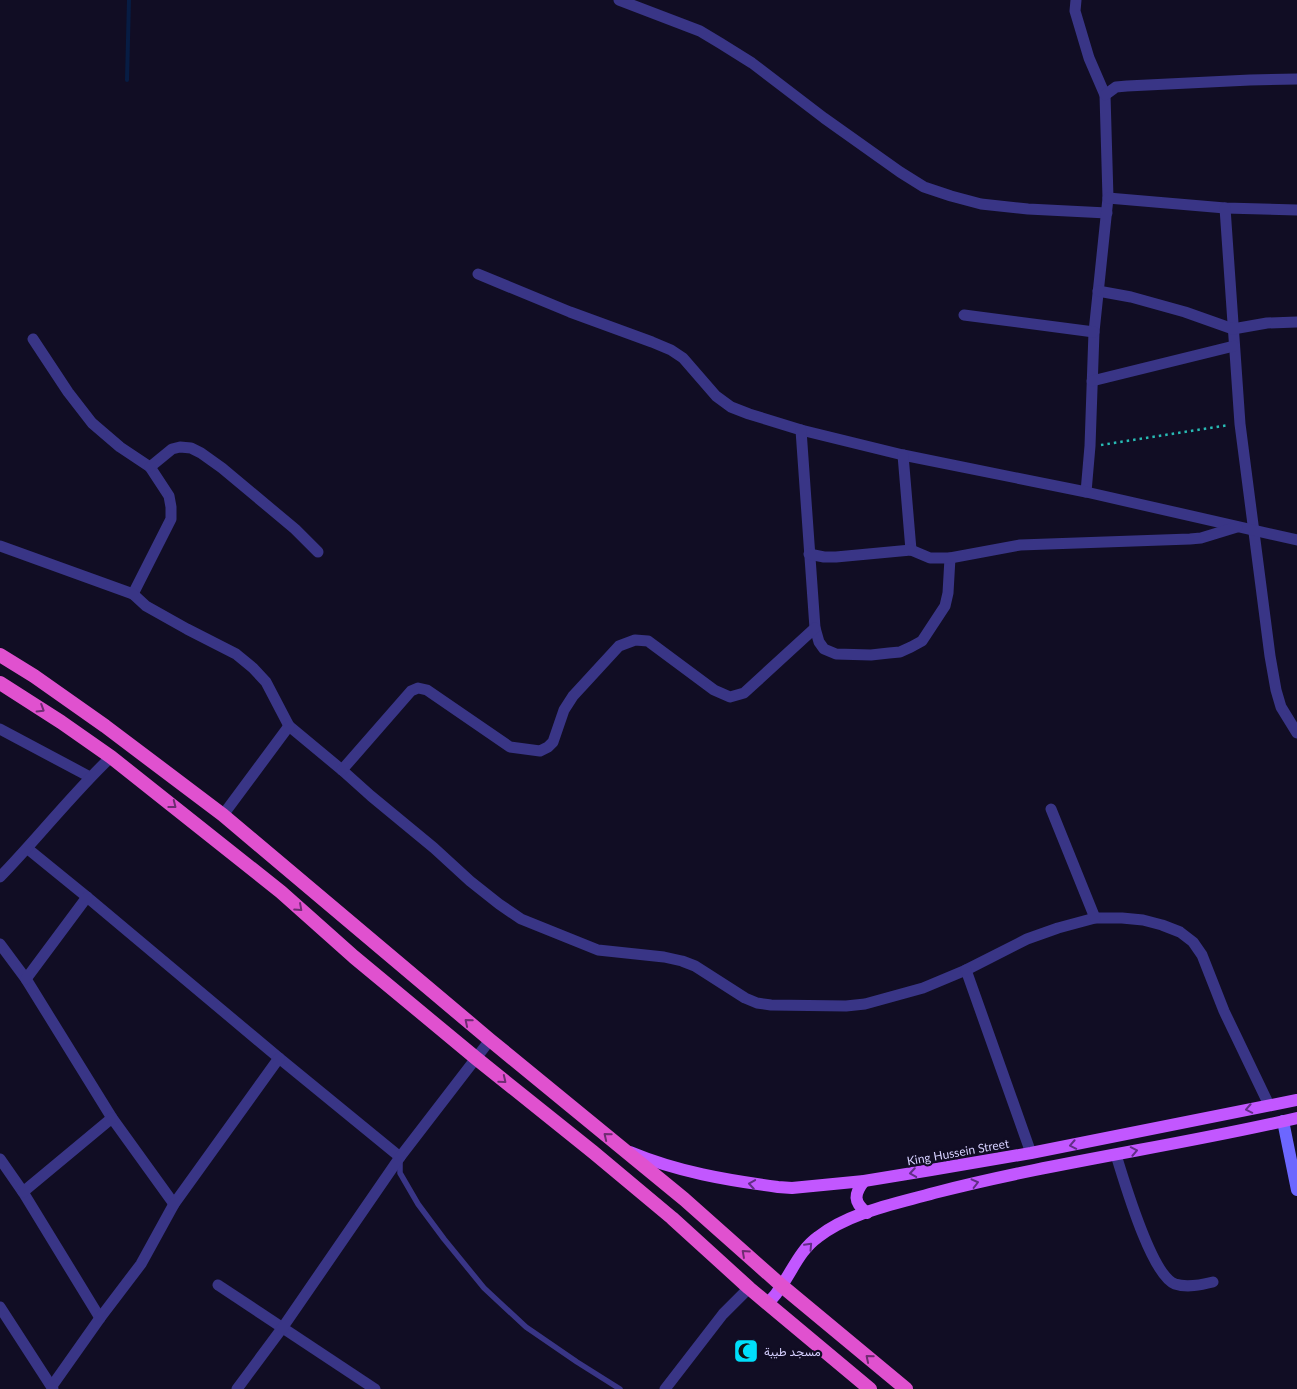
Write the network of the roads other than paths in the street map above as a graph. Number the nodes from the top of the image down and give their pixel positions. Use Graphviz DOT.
graph roads {
  1 [pos="619,0"];
  2 [pos="1076,0"];
  3 [pos="1297,79"];
  4 [pos="1105,95"];
  5 [pos="1108,198"];
  6 [pos="1225,208"];
  7 [pos="1297,210"];
  8 [pos="1107,213"];
  9 [pos="478,274"];
  10 [pos="1098,291"];
  11 [pos="964,315"];
  12 [pos="1297,322"];
  13 [pos="1233,329"];
  14 [pos="1094,332"];
  15 [pos="33,339"];
  16 [pos="1234,346"];
  17 [pos="1092,380"];
  18 [pos="801,430"];
  19 [pos="903,455"];
  20 [pos="150,467"];
  21 [pos="1086,492"];
  22 [pos="1238,526"];
  23 [pos="1254,530"];
  24 [pos="1297,540"];
  25 [pos="0,546"];
  26 [pos="911,550"];
  27 [pos="318,552"];
  28 [pos="810,554"];
  29 [pos="950,558"];
  30 [pos="132,594"];
  31 [pos="815,628"];
  32 [pos="0,655"];
  33 [pos="0,683"];
  34 [pos="289,726"];
  35 [pos="0,729"];
  36 [pos="1297,733"];
  37 [pos="111,756"];
  38 [pos="342,770"];
  39 [pos="90,777"];
  40 [pos="1051,809"];
  41 [pos="223,815"];
  42 [pos="28,849"];
  43 [pos="0,877"];
  44 [pos="88,897"];
  45 [pos="1095,918"];
  46 [pos="0,944"];
  47 [pos="966,970"];
  48 [pos="26,979"];
  49 [pos="490,1040"];
  50 [pos="279,1058"];
  51 [pos="477,1059"];
  52 [pos="1297,1100"];
  53 [pos="1269,1105"];
  54 [pos="112,1118"];
  55 [pos="1297,1118"];
  56 [pos="1283,1121"];
  57 [pos="1105,1138"];
  58 [pos="623,1150"];
  59 [pos="1031,1153"];
  60 [pos="1113,1155"];
  61 [pos="400,1157"];
  62 [pos="0,1159"];
  63 [pos="864,1181"];
  64 [pos="1297,1190"];
  65 [pos="23,1192"];
  66 [pos="174,1204"];
  67 [pos="867,1213"];
  68 [pos="1213,1282"];
  69 [pos="218,1285"];
  70 [pos="782,1286"];
  71 [pos="749,1288"];
  72 [pos="768,1304"];
  73 [pos="0,1306"];
  74 [pos="100,1318"];
  75 [pos="283,1327"];
  76 [pos="52,1388"];
  77 [pos="237,1389"];
  78 [pos="376,1389"];
  79 [pos="620,1389"];
  80 [pos="665,1389"];
  81 [pos="870,1389"];
  82 [pos="906,1389"];
  1 -- 8 [label="street"];
  2 -- 4 [label="street"];
  3 -- 4 [label="street"];
  4 -- 5 [label="street"];
  5 -- 6 [label="street"];
  5 -- 8 [label="street"];
  6 -- 7 [label="street"];
  6 -- 13 [label="street"];
  8 -- 10 [label="street"];
  9 -- 18 [label="street"];
  10 -- 13 [label="street"];
  10 -- 14 [label="street"];
  11 -- 14 [label="street"];
  12 -- 13 [label="street"];
  13 -- 16 [label="street"];
  14 -- 17 [label="street"];
  15 -- 20 [label="street"];
  16 -- 17 [label="street"];
  16 -- 23 [label="street"];
  17 -- 21 [label="street"];
  18 -- 19 [label="street"];
  18 -- 28 [label="street"];
  19 -- 21 [label="street"];
  19 -- 26 [label="street"];
  20 -- 27 [label="street"];
  20 -- 30 [label="street"];
  21 -- 22 [label="street"];
  22 -- 23 [label="street"];
  22 -- 29 [label="street"];
  23 -- 24 [label="street"];
  23 -- 36 [label="street"];
  25 -- 30 [label="street"];
  26 -- 28 [label="street"];
  26 -- 29 [label="street"];
  28 -- 31 [label="street"];
  29 -- 31 [label="street"];
  30 -- 34 [label="street"];
  31 -- 38 [label="street"];
  32 -- 41 [label="highway"];
  33 -- 37 [label="highway, one-way"];
  34 -- 38 [label="street"];
  34 -- 41 [label="street"];
  35 -- 39 [label="street"];
  37 -- 39 [label="street"];
  37 -- 51 [label="highway, one-way"];
  38 -- 47 [label="street"];
  39 -- 42 [label="street"];
  40 -- 45 [label="street"];
  49 -- 41 [label="highway, one-way"];
  42 -- 43 [label="street"];
  42 -- 44 [label="street"];
  44 -- 48 [label="street"];
  44 -- 50 [label="street"];
  45 -- 47 [label="street"];
  45 -- 53 [label="street"];
  46 -- 48 [label="street"];
  47 -- 59 [label="street"];
  48 -- 54 [label="street"];
  49 -- 51 [label="street"];
  58 -- 49 [label="highway, one-way"];
  50 -- 61 [label="street"];
  50 -- 66 [label="street"];
  51 -- 61 [label="street"];
  51 -- 71 [label="highway, one-way"];
  52 -- 53 [label="main road, King Hussein Street"];
  53 -- 57 [label="main road, King Hussein Street, one-way"];
  54 -- 65 [label="street"];
  54 -- 66 [label="street"];
  55 -- 56 [label="main road"];
  60 -- 56 [label="main road, one-way"];
  56 -- 64 [label="main road"];
  57 -- 59 [label="main road, King Hussein Street, one-way"];
  57 -- 60 [label="main road"];
  63 -- 58 [label="main road, King Hussein Street, one-way"];
  70 -- 58 [label="highway, one-way"];
  59 -- 63 [label="main road, King Hussein Street, one-way"];
  67 -- 60 [label="main road, one-way"];
  60 -- 68 [label="street"];
  61 -- 75 [label="street"];
  61 -- 79 [label="lane"];
  62 -- 65 [label="street"];
  63 -- 67 [label="main road"];
  65 -- 74 [label="street"];
  66 -- 74 [label="street"];
  70 -- 67 [label="main road, one-way"];
  69 -- 75 [label="street"];
  70 -- 72 [label="main road"];
  82 -- 70 [label="highway, one-way"];
  71 -- 72 [label="highway"];
  71 -- 80 [label="street"];
  72 -- 81 [label="highway"];
  73 -- 76 [label="street"];
  74 -- 76 [label="street"];
  75 -- 77 [label="street"];
  75 -- 78 [label="street"];
}
